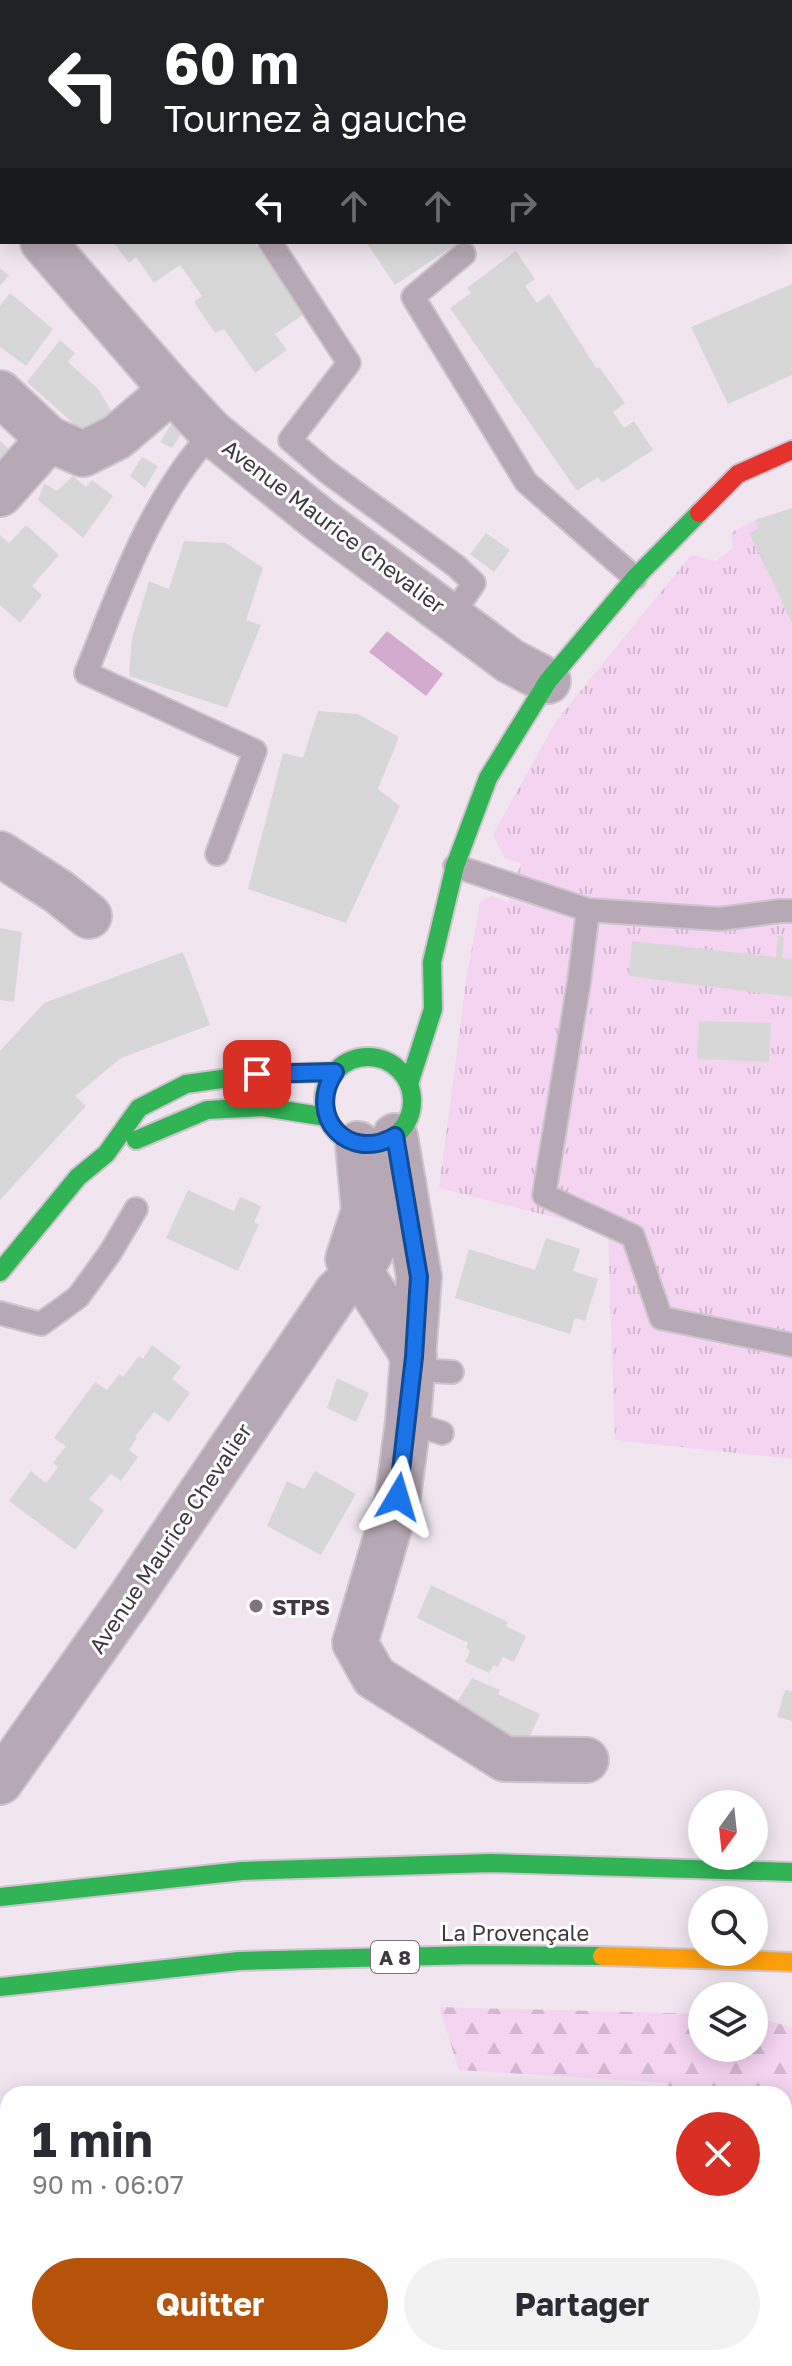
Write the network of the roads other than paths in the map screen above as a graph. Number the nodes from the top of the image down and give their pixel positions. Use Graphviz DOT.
graph roads {
  1 [pos="45,244"];
  2 [pos="271,244"];
  3 [pos="464,254"];
  4 [pos="172,390"];
  5 [pos="0,393"];
  6 [pos="212,433"];
  7 [pos="49,439"];
  8 [pos="792,450"];
  9 [pos="0,494"];
  10 [pos="635,578"];
  11 [pos="452,616"];
  12 [pos="548,681"];
  13 [pos="0,854"];
  14 [pos="217,854"];
  15 [pos="455,866"];
  16 [pos="588,910"];
  17 [pos="792,911"];
  18 [pos="89,916"];
  19 [pos="432,962"];
  20 [pos="412,999"];
  21 [pos="335,1072"];
  22 [pos="409,1084"];
  23 [pos="360,1132"];
  24 [pos="106,1154"];
  25 [pos="403,1182"];
  26 [pos="136,1209"];
  27 [pos="0,1272"];
  28 [pos="348,1282"];
  29 [pos="0,1313"];
  30 [pos="792,1345"];
  31 [pos="426,1366"];
  32 [pos="586,1760"];
  33 [pos="0,1782"];
  34 [pos="792,1872"];
  35 [pos="0,1897"];
  36 [pos="792,1962"];
  37 [pos="0,1987"];
  1 -- 4 [label="street, Avenue Maurice Chevalier"];
  2 -- 11 [label="lane"];
  3 -- 10 [label="lane"];
  4 -- 6 [label="street, Avenue Maurice Chevalier"];
  4 -- 7 [label="street"];
  5 -- 7 [label="street"];
  6 -- 11 [label="street, Avenue Maurice Chevalier"];
  6 -- 14 [label="lane"];
  7 -- 9 [label="street"];
  8 -- 10 [label="main road"];
  10 -- 12 [label="main road"];
  11 -- 12 [label="street, Avenue Maurice Chevalier"];
  12 -- 15 [label="main road"];
  13 -- 18 [label="street"];
  15 -- 16 [label="lane"];
  15 -- 19 [label="main road"];
  16 -- 17 [label="lane"];
  16 -- 30 [label="lane"];
  19 -- 20 [label="main road"];
  19 -- 22 [label="main road"];
  21 -- 22 [label="main road"];
  21 -- 23 [label="main road"];
  21 -- 24 [label="main road"];
  22 -- 23 [label="main road"];
  23 -- 24 [label="main road"];
  23 -- 25 [label="street"];
  23 -- 28 [label="street, Avenue Maurice Chevalier"];
  24 -- 27 [label="main road"];
  25 -- 28 [label="street, Avenue Maurice Chevalier"];
  25 -- 31 [label="street"];
  26 -- 29 [label="lane"];
  28 -- 31 [label="street"];
  28 -- 33 [label="street, Avenue Maurice Chevalier"];
  31 -- 32 [label="street"];
  34 -- 35 [label="main road"];
  36 -- 37 [label="main road, La Provençale / A 8"];
}
